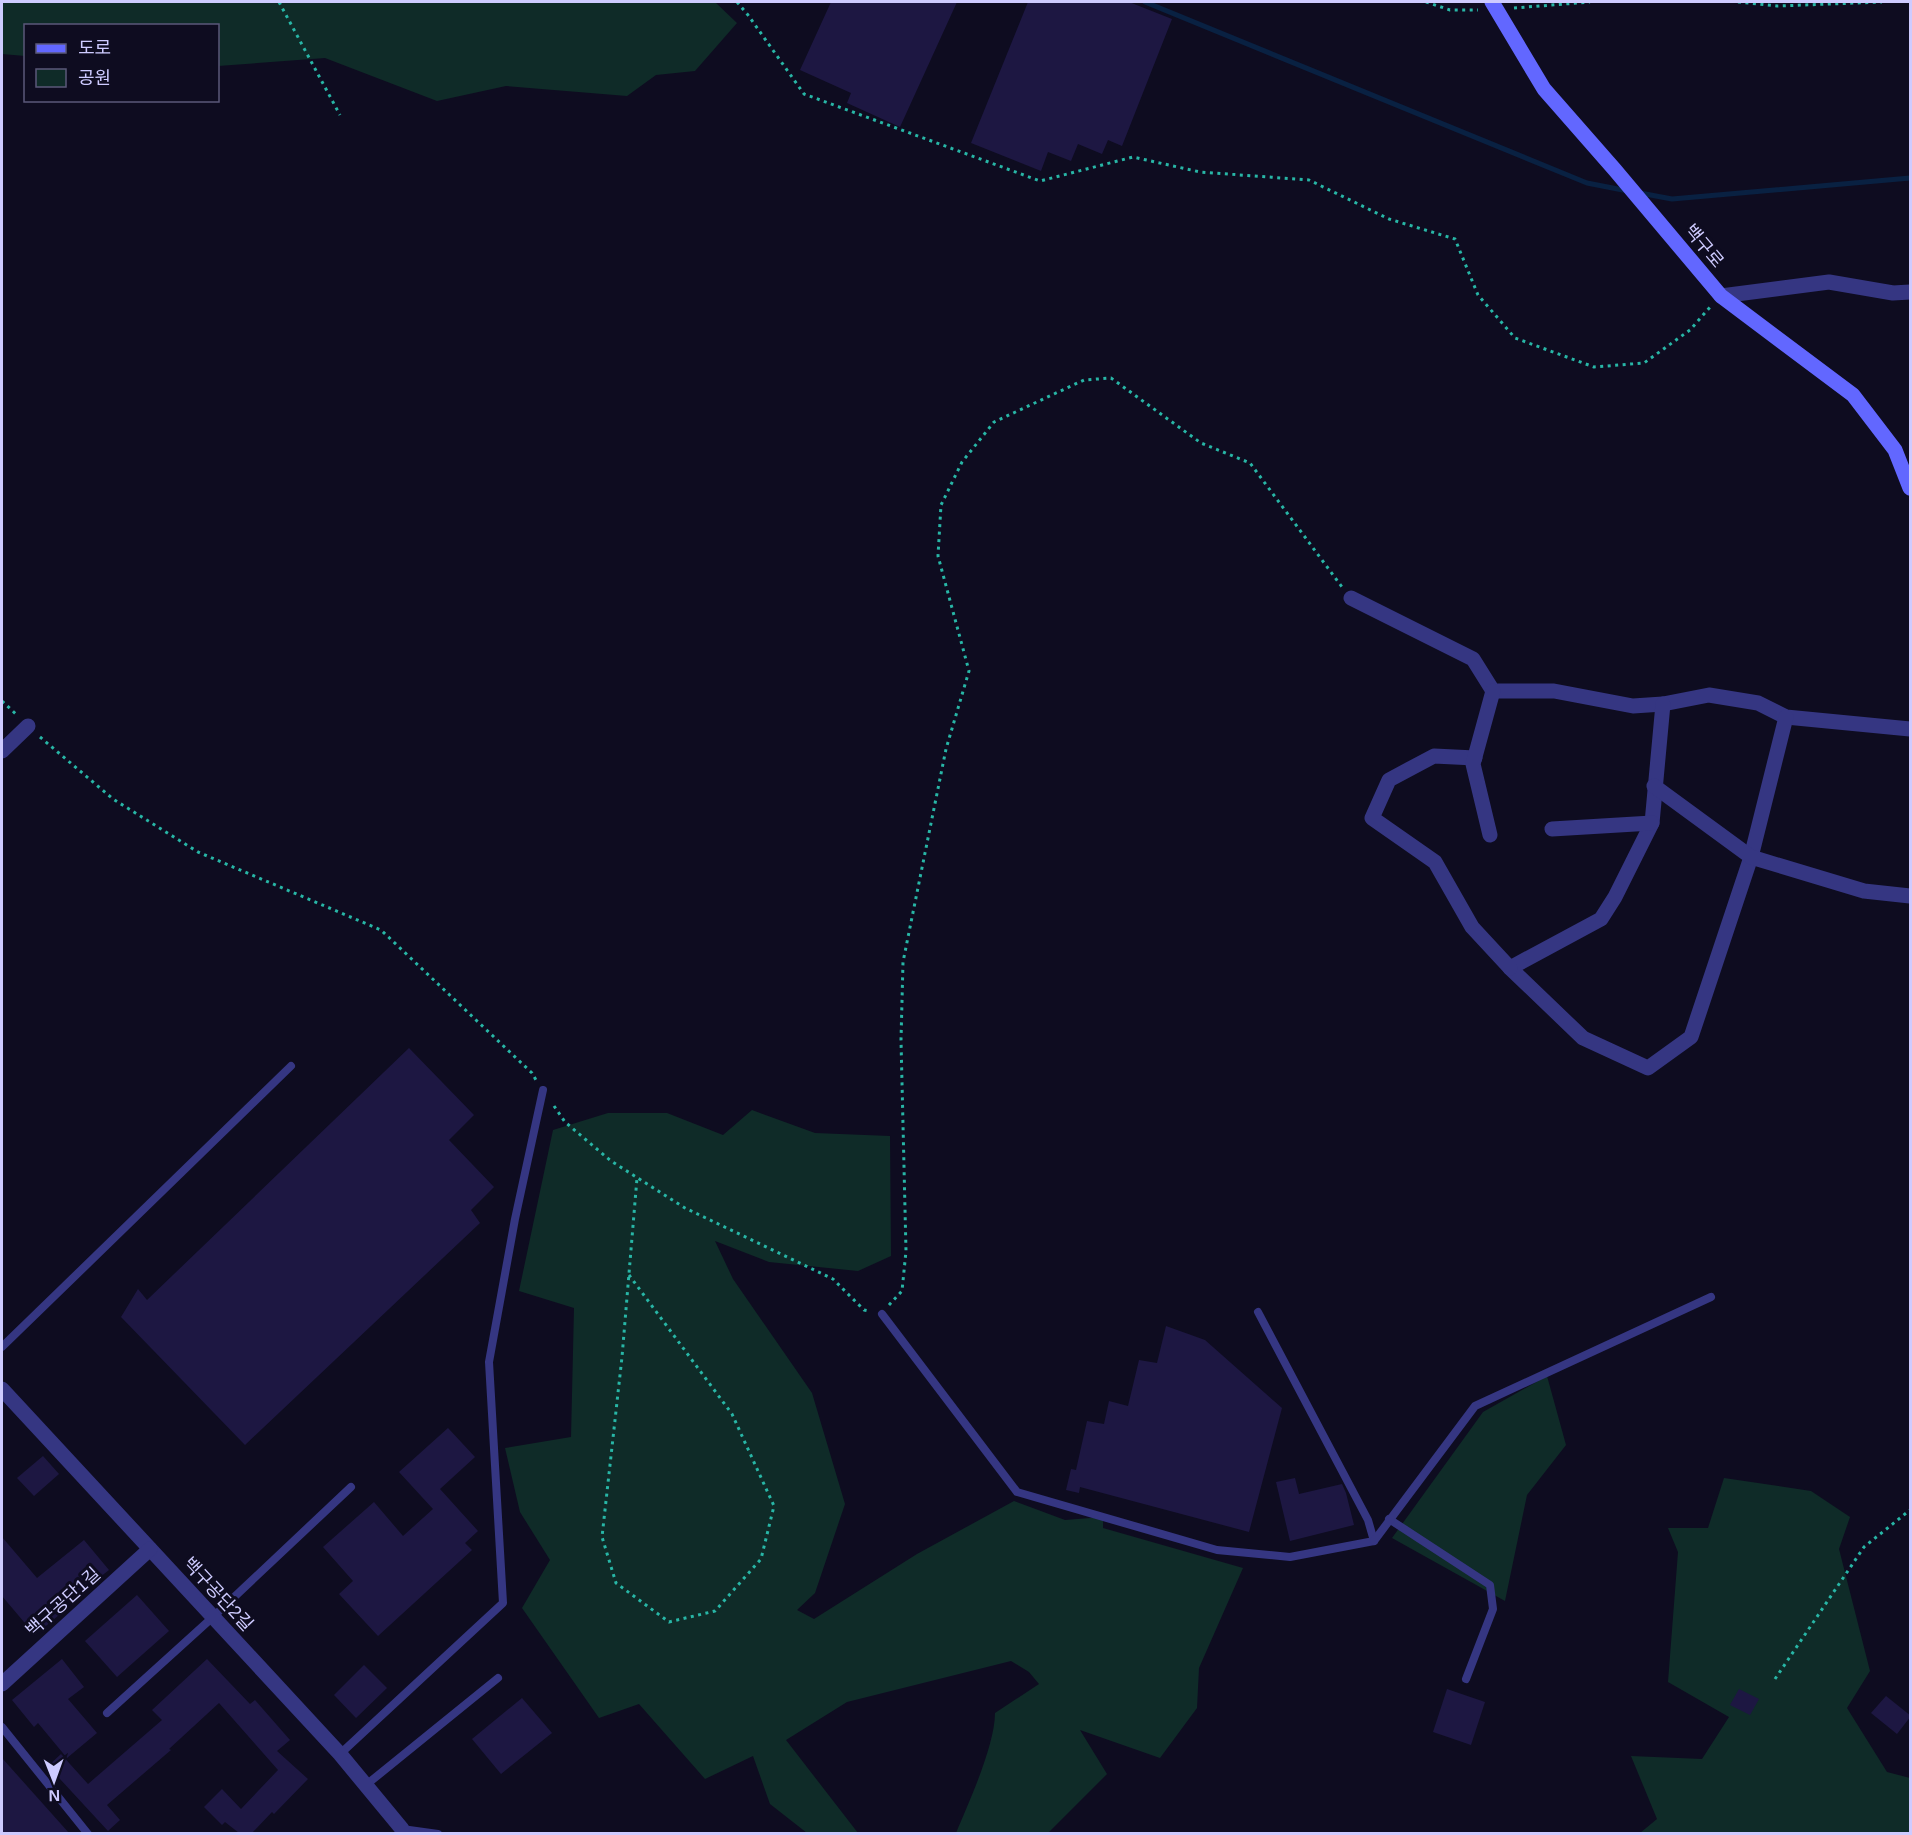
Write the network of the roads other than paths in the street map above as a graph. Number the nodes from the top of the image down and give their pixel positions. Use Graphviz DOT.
graph roads {
  1 [pos="1492,2"];
  2 [pos="1911,292"];
  3 [pos="1721,296"];
  4 [pos="1911,488"];
  5 [pos="1351,598"];
  6 [pos="1493,691"];
  7 [pos="1663,704"];
  8 [pos="1786,717"];
  9 [pos="28,726"];
  10 [pos="1911,729"];
  11 [pos="2,751"];
  12 [pos="1475,758"];
  13 [pos="1654,786"];
  14 [pos="1652,823"];
  15 [pos="1552,829"];
  16 [pos="1490,835"];
  17 [pos="1751,857"];
  18 [pos="1911,896"];
  19 [pos="1510,968"];
  20 [pos="291,1066"];
  21 [pos="543,1090"];
  22 [pos="1711,1298"];
  23 [pos="1258,1312"];
  24 [pos="882,1314"];
  25 [pos="2,1347"];
  26 [pos="2,1389"];
  27 [pos="351,1487"];
  28 [pos="1389,1519"];
  29 [pos="1374,1541"];
  30 [pos="150,1549"];
  31 [pos="213,1617"];
  32 [pos="498,1678"];
  33 [pos="1466,1679"];
  34 [pos="2,1684"];
  35 [pos="107,1713"];
  36 [pos="2,1727"];
  37 [pos="340,1754"];
  38 [pos="366,1785"];
  39 [pos="402,1831"];
  40 [pos="88,1833"];
  41 [pos="438,1833"];
  1 -- 3 [label="street, 백구로"];
  2 -- 3 [label="street"];
  3 -- 4 [label="street, 백구로"];
  5 -- 6 [label="street"];
  6 -- 7 [label="street"];
  6 -- 12 [label="street"];
  7 -- 8 [label="street"];
  7 -- 13 [label="street"];
  8 -- 10 [label="street"];
  8 -- 17 [label="street"];
  9 -- 11 [label="street"];
  12 -- 16 [label="street"];
  12 -- 19 [label="street"];
  13 -- 14 [label="street"];
  13 -- 17 [label="street"];
  14 -- 15 [label="street"];
  14 -- 19 [label="street"];
  17 -- 18 [label="street"];
  17 -- 19 [label="street"];
  20 -- 25 [label="lane"];
  21 -- 37 [label="lane"];
  22 -- 28 [label="lane"];
  23 -- 29 [label="lane"];
  24 -- 29 [label="lane"];
  26 -- 30 [label="street, 백구공단2길"];
  27 -- 31 [label="lane"];
  28 -- 29 [label="lane"];
  28 -- 33 [label="lane"];
  30 -- 31 [label="street, 백구공단2길"];
  30 -- 34 [label="street, 백구공단1길"];
  31 -- 35 [label="lane"];
  31 -- 37 [label="street, 백구공단2길"];
  32 -- 38 [label="lane"];
  36 -- 40 [label="lane"];
  37 -- 38 [label="street, 백구공단2길"];
  38 -- 39 [label="street, 백구공단2길"];
  39 -- 41 [label="lane"];
}
